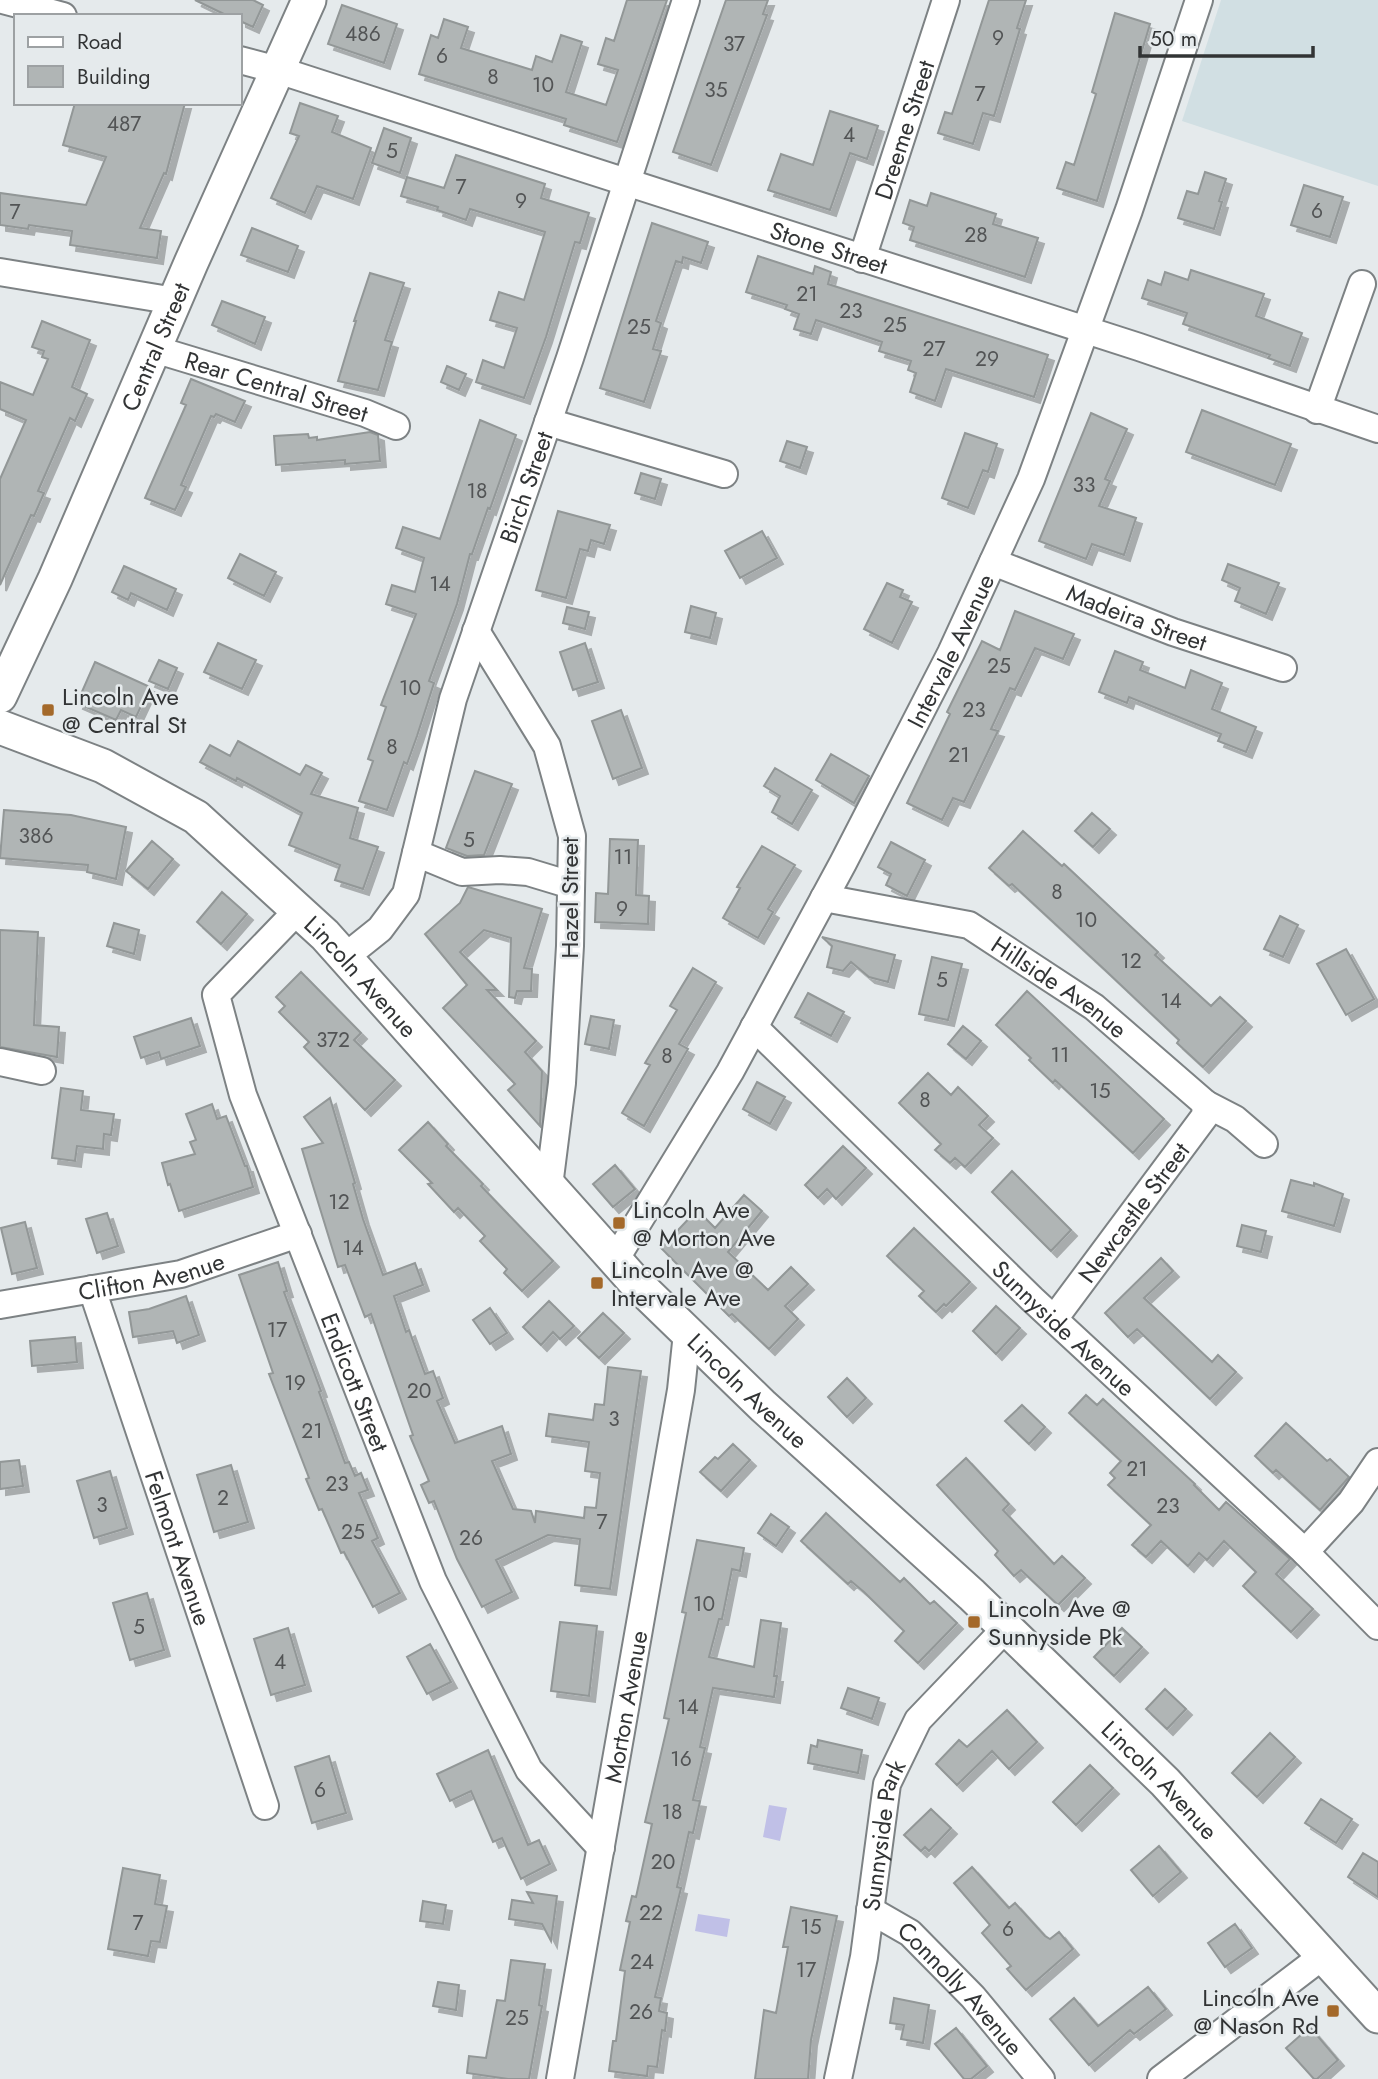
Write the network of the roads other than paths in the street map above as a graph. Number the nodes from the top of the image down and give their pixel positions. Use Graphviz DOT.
graph roads {
  1 [pos="3,0"];
  2 [pos="309,0"];
  3 [pos="687,0"];
  4 [pos="946,0"];
  5 [pos="1199,0"];
  6 [pos="56,14"];
  7 [pos="242,61"];
  8 [pos="278,70"];
  9 [pos="628,181"];
  10 [pos="862,259"];
  11 [pos="0,272"];
  12 [pos="1362,284"];
  13 [pos="175,301"];
  14 [pos="1085,331"];
  15 [pos="154,349"];
  16 [pos="1317,410"];
  17 [pos="548,422"];
  18 [pos="396,426"];
  19 [pos="1378,429"];
  20 [pos="724,474"];
  21 [pos="993,562"];
  22 [pos="476,631"];
  23 [pos="1283,668"];
  24 [pos="0,696"];
  25 [pos="0,727"];
  26 [pos="416,853"];
  27 [pos="571,885"];
  28 [pos="824,898"];
  29 [pos="298,910"];
  30 [pos="345,957"];
  31 [pos="754,1027"];
  32 [pos="0,1062"];
  33 [pos="42,1071"];
  34 [pos="1206,1104"];
  35 [pos="1264,1144"];
  36 [pos="549,1186"];
  37 [pos="298,1234"];
  38 [pos="614,1260"];
  39 [pos="92,1289"];
  40 [pos="0,1305"];
  41 [pos="1054,1319"];
  42 [pos="687,1333"];
  43 [pos="1378,1462"];
  44 [pos="1305,1552"];
  45 [pos="1378,1626"];
  46 [pos="1006,1628"];
  47 [pos="265,1806"];
  48 [pos="601,1848"];
  49 [pos="870,1910"];
  50 [pos="1324,1955"];
  51 [pos="1378,2016"];
  52 [pos="560,2079"];
  53 [pos="838,2079"];
  54 [pos="1041,2079"];
  55 [pos="1161,2079"];
  1 -- 6 [label="street"];
  2 -- 8 [label="main road, Central Street"];
  3 -- 9 [label="street, Birch Street"];
  4 -- 10 [label="street, Dreeme Street"];
  5 -- 14 [label="street, Intervale Avenue"];
  7 -- 8 [label="street, Stone Street"];
  8 -- 9 [label="street, Stone Street"];
  8 -- 13 [label="main road, Central Street"];
  9 -- 10 [label="street, Stone Street"];
  9 -- 17 [label="street, Birch Street"];
  10 -- 14 [label="street, Stone Street"];
  11 -- 13 [label="street"];
  12 -- 16 [label="street"];
  13 -- 15 [label="main road, Central Street"];
  14 -- 16 [label="street, Stone Street"];
  14 -- 21 [label="street, Intervale Avenue"];
  15 -- 18 [label="street, Rear Central Street"];
  15 -- 24 [label="main road, Central Street"];
  16 -- 19 [label="street, Stone Street"];
  17 -- 20 [label="street"];
  17 -- 22 [label="street, Birch Street"];
  21 -- 23 [label="street, Madeira Street"];
  21 -- 28 [label="street, Intervale Avenue"];
  22 -- 26 [label="street, Birch Street"];
  22 -- 27 [label="street, Hazel Street"];
  25 -- 29 [label="main road, Lincoln Avenue"];
  26 -- 27 [label="street"];
  26 -- 30 [label="street, Birch Street"];
  27 -- 36 [label="street, Hazel Street"];
  28 -- 31 [label="street, Intervale Avenue"];
  28 -- 34 [label="street, Hillside Avenue"];
  29 -- 30 [label="main road, Lincoln Avenue"];
  29 -- 37 [label="street, Endicott Street"];
  30 -- 36 [label="main road, Lincoln Avenue"];
  31 -- 38 [label="street, Intervale Avenue"];
  31 -- 41 [label="street, Sunnyside Avenue"];
  32 -- 33 [label="street"];
  34 -- 35 [label="street, Hillside Avenue"];
  34 -- 41 [label="street, Newcastle Street"];
  36 -- 38 [label="main road, Lincoln Avenue"];
  37 -- 39 [label="street, Clifton Avenue"];
  37 -- 48 [label="street, Endicott Street"];
  38 -- 42 [label="main road, Lincoln Avenue"];
  39 -- 40 [label="street, Clifton Avenue"];
  39 -- 47 [label="street, Felmont Avenue"];
  41 -- 44 [label="street, Sunnyside Avenue"];
  42 -- 46 [label="main road, Lincoln Avenue"];
  42 -- 48 [label="street, Morton Avenue"];
  43 -- 44 [label="street"];
  44 -- 45 [label="street, Sunnyside Avenue"];
  46 -- 49 [label="street, Sunnyside Park"];
  46 -- 50 [label="main road, Lincoln Avenue"];
  48 -- 52 [label="street, Morton Avenue"];
  49 -- 53 [label="street, Sunnyside Park"];
  49 -- 54 [label="street, Connolly Avenue"];
  50 -- 51 [label="main road, Lincoln Avenue"];
  50 -- 55 [label="street"];
}
